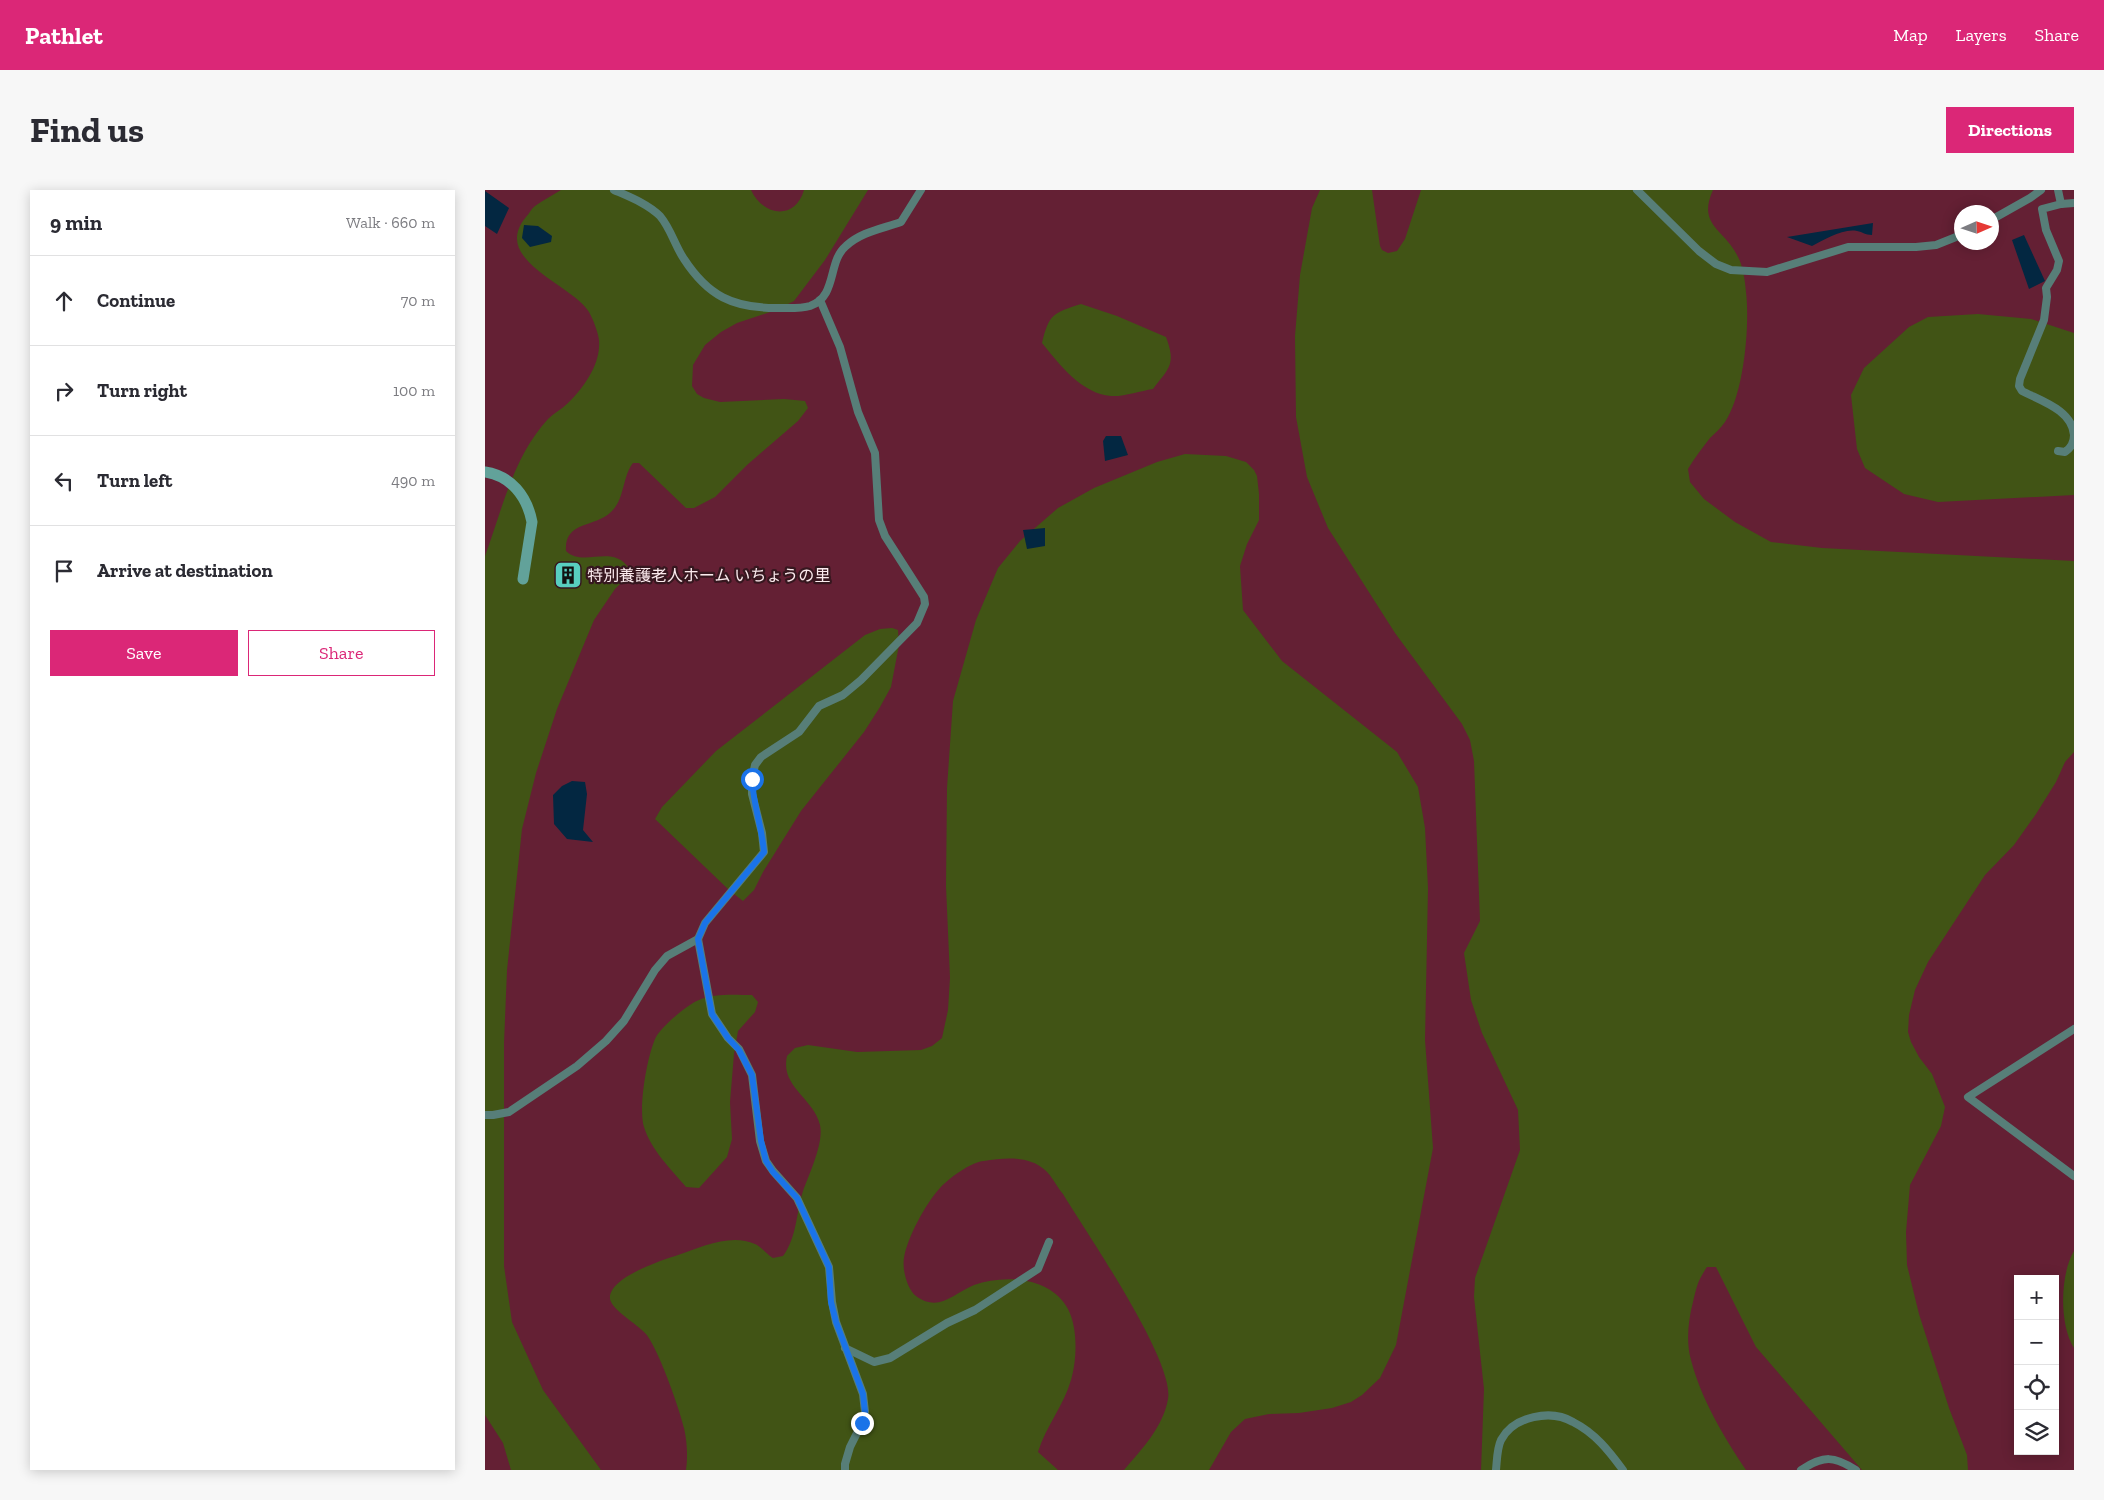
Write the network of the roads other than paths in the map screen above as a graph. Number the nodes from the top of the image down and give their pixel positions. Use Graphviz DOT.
graph roads {
  1 [pos="614,190"];
  2 [pos="921,190"];
  3 [pos="1637,190"];
  4 [pos="2041,190"];
  5 [pos="2058,190"];
  6 [pos="2061,204"];
  7 [pos="2074,204"];
  8 [pos="1999,215"];
  9 [pos="1954,238"];
  10 [pos="820,300"];
  11 [pos="2058,451"];
  12 [pos="485,472"];
  13 [pos="523,578"];
  14 [pos="698,939"];
  15 [pos="2074,1029"];
  16 [pos="485,1115"];
  17 [pos="2074,1176"];
  18 [pos="1049,1242"];
  19 [pos="845,1348"];
  20 [pos="845,1470"];
  21 [pos="1496,1470"];
  22 [pos="1623,1470"];
  23 [pos="1801,1470"];
  24 [pos="1856,1470"];
  1 -- 10 [label="street"];
  2 -- 10 [label="street"];
  3 -- 9 [label="street"];
  4 -- 8 [label="street"];
  5 -- 6 [label="street"];
  6 -- 7 [label="street"];
  6 -- 11 [label="street"];
  10 -- 14 [label="street"];
  12 -- 13 [label="street"];
  14 -- 16 [label="street"];
  14 -- 19 [label="street"];
  15 -- 17 [label="street"];
  18 -- 19 [label="street"];
  19 -- 20 [label="street"];
  21 -- 22 [label="street"];
  23 -- 24 [label="street"];
}
